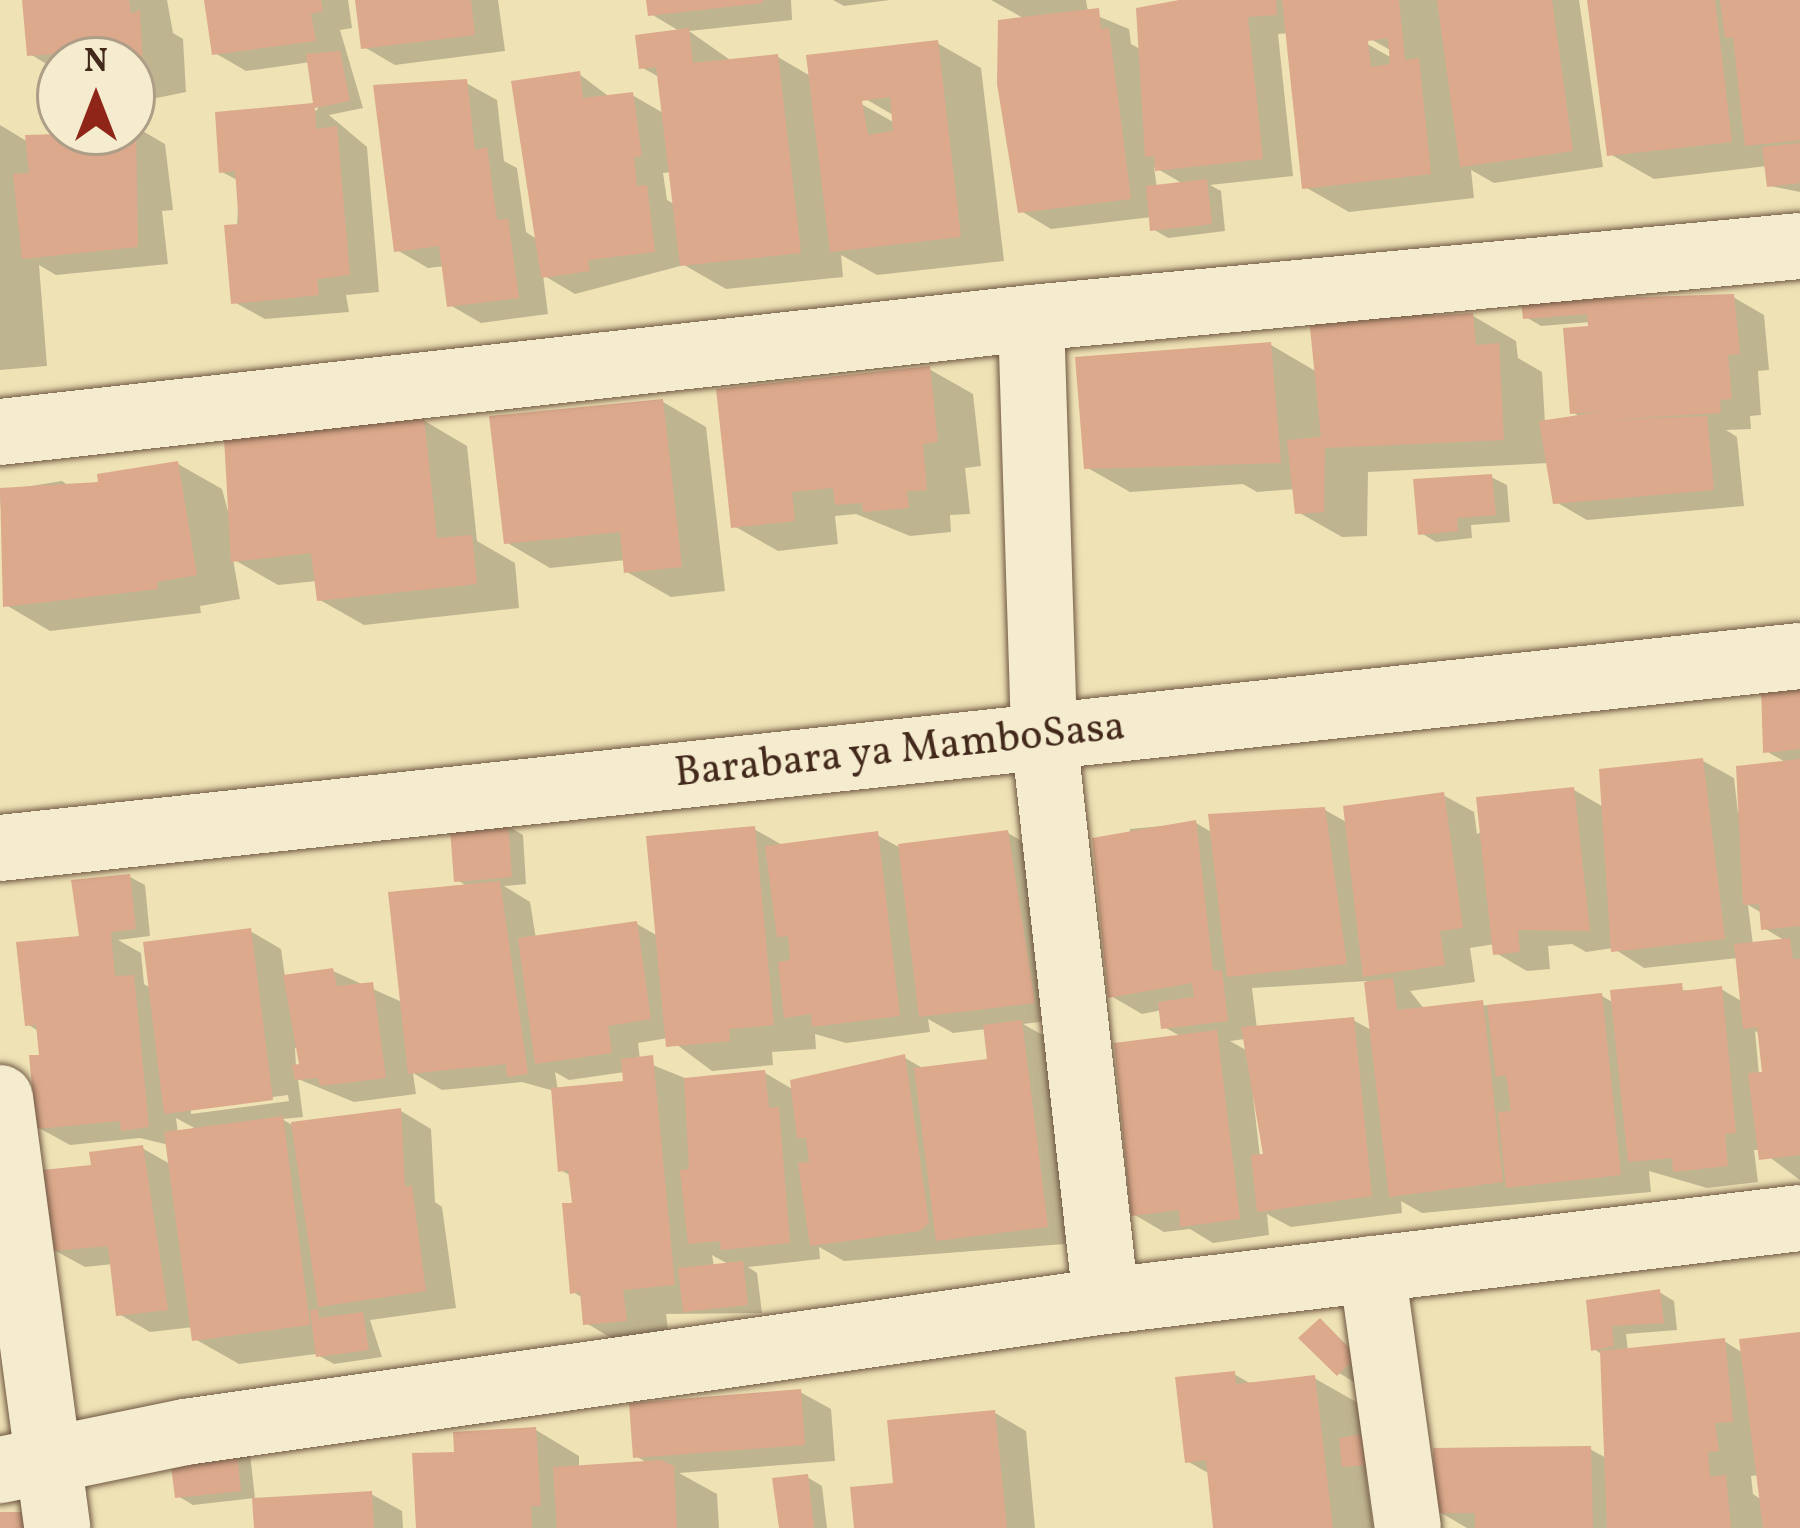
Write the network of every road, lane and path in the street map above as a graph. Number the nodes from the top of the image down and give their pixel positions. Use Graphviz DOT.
graph roads {
  1 [pos="1800,246"];
  2 [pos="1031,318"];
  3 [pos="0,432"];
  4 [pos="1800,656"];
  5 [pos="1044,736"];
  6 [pos="0,848"];
  7 [pos="0,1098"];
  8 [pos="1800,1218"];
  9 [pos="1372,1269"];
  10 [pos="1106,1301"];
  11 [pos="36,1488"];
  12 [pos="1408,1528"];
  1 -- 2 [label="street"];
  2 -- 3 [label="street"];
  2 -- 5 [label="street"];
  4 -- 5 [label="street, Barabara ya MamboSasa"];
  5 -- 6 [label="street, Barabara ya MamboSasa"];
  5 -- 10 [label="street"];
  7 -- 11 [label="street"];
  8 -- 9 [label="street"];
  9 -- 10 [label="street"];
  9 -- 12 [label="street"];
  10 -- 11 [label="street"];
}
